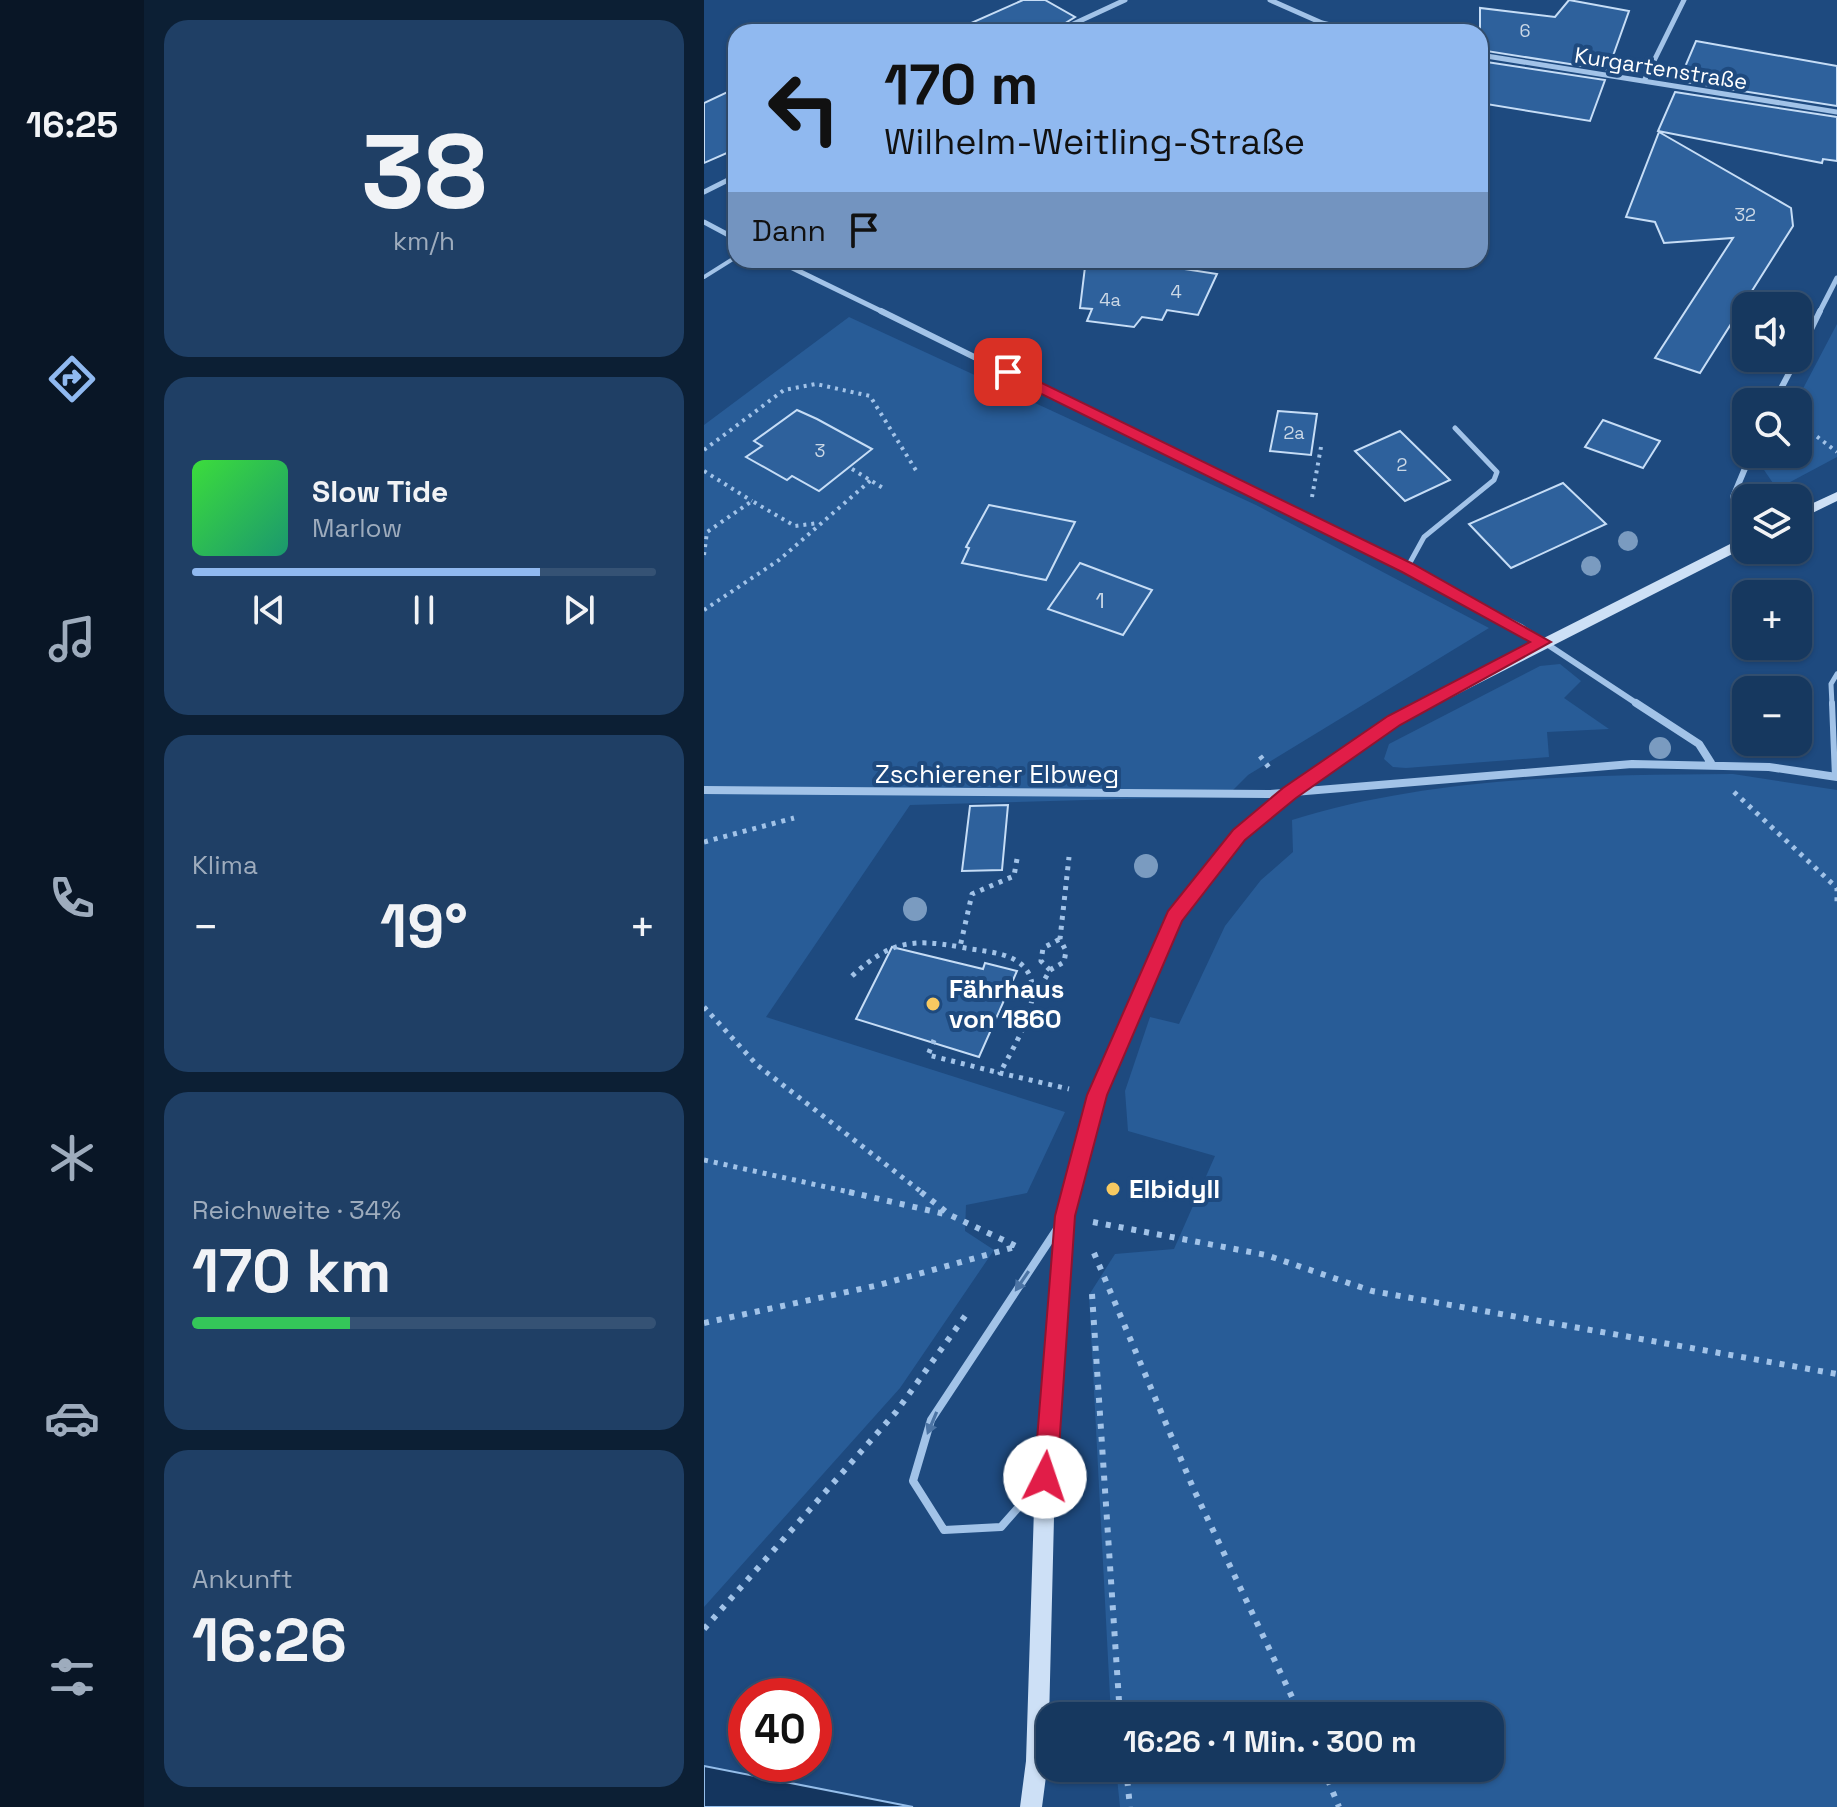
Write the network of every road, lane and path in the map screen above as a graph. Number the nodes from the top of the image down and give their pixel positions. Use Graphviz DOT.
graph roads {
  1 [pos="1125,0"];
  2 [pos="1270,0"];
  3 [pos="1684,0"];
  4 [pos="1073,24"];
  5 [pos="1326,24"];
  6 [pos="1488,56"];
  7 [pos="1644,81"];
  8 [pos="1837,112"];
  9 [pos="728,180"];
  10 [pos="704,192"];
  11 [pos="704,222"];
  12 [pos="728,235"];
  13 [pos="728,262"];
  14 [pos="792,268"];
  15 [pos="704,277"];
  16 [pos="1837,278"];
  17 [pos="1812,329"];
  18 [pos="1455,428"];
  19 [pos="1812,433"];
  20 [pos="1321,447"];
  21 [pos="704,450"];
  22 [pos="1837,452"];
  23 [pos="852,469"];
  24 [pos="704,471"];
  25 [pos="917,472"];
  26 [pos="871,480"];
  27 [pos="883,488"];
  28 [pos="1837,496"];
  29 [pos="752,501"];
  30 [pos="1812,508"];
  31 [pos="1308,519"];
  32 [pos="820,522"];
  33 [pos="706,533"];
  34 [pos="1732,548"];
  35 [pos="704,555"];
  36 [pos="1407,568"];
  37 [pos="704,610"];
  38 [pos="1543,642"];
  39 [pos="1837,674"];
  40 [pos="1260,756"];
  41 [pos="1711,763"];
  42 [pos="1266,764"];
  43 [pos="1836,777"];
  44 [pos="704,790"];
  45 [pos="1289,793"];
  46 [pos="1069,857"];
  47 [pos="1017,859"];
  48 [pos="1837,905"];
  49 [pos="1060,939"];
  50 [pos="960,947"];
  51 [pos="1050,970"];
  52 [pos="852,976"];
  53 [pos="1035,997"];
  54 [pos="704,1007"];
  55 [pos="934,1040"];
  56 [pos="1000,1073"];
  57 [pos="1097,1095"];
  58 [pos="704,1160"];
  59 [pos="950,1215"];
  60 [pos="1072,1218"];
  61 [pos="1024,1234"];
  62 [pos="1016,1246"];
  63 [pos="1006,1259"];
  64 [pos="1091,1274"];
  65 [pos="1092,1290"];
  66 [pos="969,1310"];
  67 [pos="704,1323"];
  68 [pos="1837,1374"];
  69 [pos="1045,1477"];
  70 [pos="704,1629"];
  71 [pos="1119,1702"];
  72 [pos="1294,1702"];
  73 [pos="1127,1782"];
  74 [pos="1329,1782"];
  75 [pos="1031,1807"];
  76 [pos="1130,1807"];
  77 [pos="1339,1807"];
  1 -- 4 [label="street"];
  2 -- 5 [label="street"];
  3 -- 7 [label="street"];
  6 -- 7 [label="street, Kurgartenstraße"];
  7 -- 8 [label="street, Kurgartenstraße"];
  9 -- 10 [label="street"];
  11 -- 12 [label="street"];
  13 -- 15 [label="lane"];
  14 -- 31 [label="street"];
  16 -- 17 [label="street"];
  18 -- 36 [label="lane"];
  19 -- 22 [label="path"];
  20 -- 31 [label="path"];
  21 -- 25 [label="path"];
  23 -- 26 [label="path"];
  24 -- 29 [label="path"];
  26 -- 27 [label="path"];
  26 -- 32 [label="path"];
  28 -- 30 [label="street"];
  29 -- 32 [label="path"];
  29 -- 33 [label="path"];
  31 -- 36 [label="street"];
  32 -- 37 [label="path"];
  33 -- 35 [label="path"];
  34 -- 38 [label="street"];
  36 -- 38 [label="street"];
  38 -- 41 [label="street"];
  38 -- 45 [label="street"];
  39 -- 43 [label="lane"];
  40 -- 42 [label="path"];
  41 -- 43 [label="street, Zschierener Elbweg"];
  41 -- 45 [label="street, Zschierener Elbweg"];
  41 -- 48 [label="path"];
  44 -- 45 [label="street, Zschierener Elbweg"];
  45 -- 57 [label="street"];
  46 -- 49 [label="path"];
  47 -- 50 [label="path"];
  49 -- 51 [label="path"];
  49 -- 51 [label="path"];
  50 -- 52 [label="path"];
  50 -- 53 [label="path"];
  51 -- 53 [label="path"];
  53 -- 56 [label="path"];
  54 -- 59 [label="path"];
  55 -- 56 [label="path"];
  56 -- 57 [label="path"];
  57 -- 60 [label="street"];
  58 -- 59 [label="path"];
  59 -- 62 [label="path"];
  60 -- 68 [label="path"];
  60 -- 69 [label="street"];
  60 -- 69 [label="lane, one-way"];
  61 -- 62 [label="path"];
  62 -- 63 [label="path"];
  62 -- 67 [label="path"];
  64 -- 72 [label="path"];
  65 -- 71 [label="path"];
  66 -- 70 [label="path"];
  69 -- 75 [label="street"];
  73 -- 76 [label="path"];
  74 -- 77 [label="path"];
}
